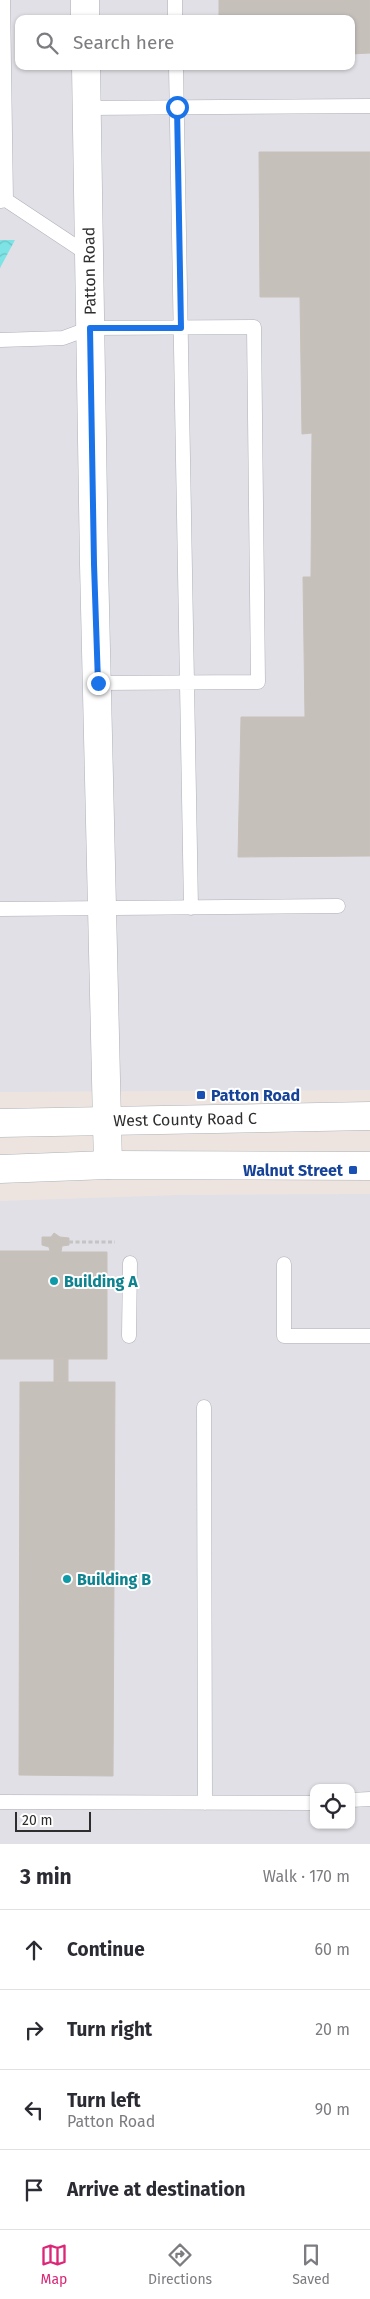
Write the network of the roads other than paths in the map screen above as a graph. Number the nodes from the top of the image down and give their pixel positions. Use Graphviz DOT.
graph roads {
  1 [pos="2,0"];
  2 [pos="86,0"];
  3 [pos="175,0"];
  4 [pos="86,15"];
  5 [pos="175,15"];
  6 [pos="86,70"];
  7 [pos="176,70"];
  8 [pos="370,106"];
  9 [pos="177,107"];
  10 [pos="86,108"];
  11 [pos="3,200"];
  12 [pos="89,255"];
  13 [pos="90,328"];
  14 [pos="181,328"];
  15 [pos="0,340"];
  16 [pos="98,683"];
  17 [pos="187,683"];
  18 [pos="338,906"];
  19 [pos="0,908"];
  20 [pos="103,908"];
  21 [pos="191,908"];
  22 [pos="370,1116"];
  23 [pos="107,1120"];
  24 [pos="0,1123"];
  25 [pos="108,1165"];
  26 [pos="370,1166"];
  27 [pos="0,1169"];
  28 [pos="130,1263"];
  29 [pos="284,1264"];
  30 [pos="130,1336"];
  31 [pos="370,1336"];
  32 [pos="204,1407"];
  33 [pos="370,1799"];
  34 [pos="355,1800"];
  35 [pos="0,1802"];
  36 [pos="310,1802"];
  37 [pos="204,1803"];
  1 -- 11 [label="lane"];
  2 -- 4 [label="street"];
  3 -- 5 [label="lane"];
  6 -- 10 [label="street, Patton Road"];
  7 -- 9 [label="lane"];
  8 -- 9 [label="lane"];
  9 -- 10 [label="lane"];
  9 -- 14 [label="lane"];
  10 -- 12 [label="street, Patton Road"];
  11 -- 12 [label="lane"];
  12 -- 13 [label="street, Patton Road"];
  13 -- 14 [label="lane"];
  13 -- 15 [label="lane"];
  13 -- 16 [label="street, Patton Road"];
  14 -- 17 [label="lane"];
  14 -- 17 [label="lane"];
  16 -- 17 [label="lane"];
  16 -- 20 [label="street, Patton Road"];
  17 -- 21 [label="lane"];
  18 -- 21 [label="lane"];
  19 -- 20 [label="lane"];
  20 -- 21 [label="lane"];
  20 -- 23 [label="street, Patton Road"];
  22 -- 23 [label="street, West County Road C"];
  23 -- 24 [label="street, West County Road C"];
  23 -- 25 [label="street, Patton Road"];
  25 -- 26 [label="street"];
  25 -- 27 [label="street"];
  28 -- 30 [label="lane"];
  29 -- 31 [label="lane"];
  32 -- 37 [label="lane"];
  33 -- 34 [label="lane"];
  35 -- 37 [label="lane"];
  36 -- 37 [label="lane"];
}
